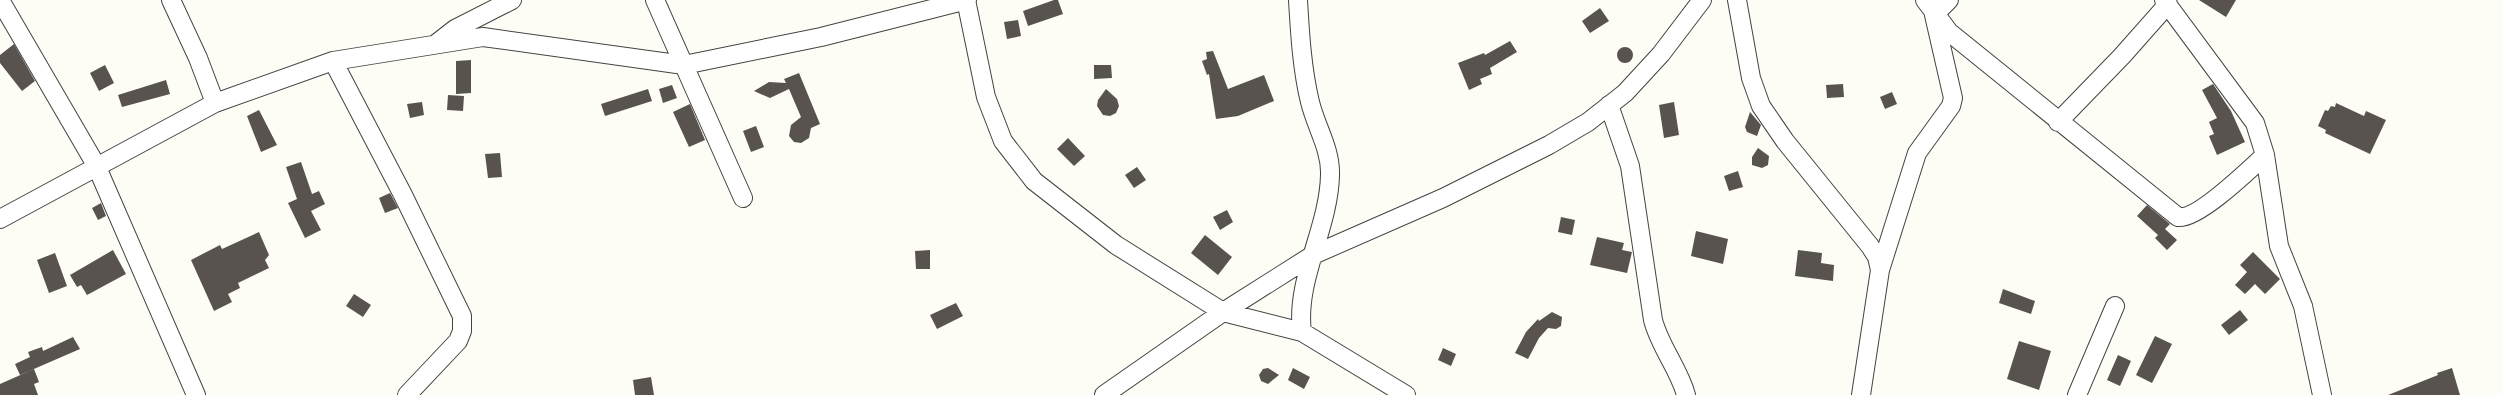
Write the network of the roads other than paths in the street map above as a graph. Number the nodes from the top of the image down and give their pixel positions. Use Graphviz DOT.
graph roads {
  1 [pos="0,0"];
  2 [pos="171,0"];
  3 [pos="512,0"];
  4 [pos="655,0"];
  5 [pos="966,0"];
  6 [pos="1298,0"];
  7 [pos="1702,0"];
  8 [pos="1737,0"];
  9 [pos="1949,0"];
  10 [pos="2166,2"];
  11 [pos="1929,7"];
  12 [pos="436,44"];
  13 [pos="334,61"];
  14 [pos="684,65"];
  15 [pos="215,103"];
  16 [pos="1609,105"];
  17 [pos="2058,122"];
  18 [pos="2265,156"];
  19 [pos="96,165"];
  20 [pos="743,198"];
  21 [pos="5,210"];
  22 [pos="1313,255"];
  23 [pos="1880,270"];
  24 [pos="2114,306"];
  25 [pos="1223,312"];
  26 [pos="1302,332"];
  27 [pos="196,395"];
  28 [pos="407,395"];
  29 [pos="1104,395"];
  30 [pos="1406,395"];
  31 [pos="1686,395"];
  32 [pos="1861,395"];
  33 [pos="2077,395"];
  34 [pos="2322,395"];
  1 -- 19 [label="street"];
  2 -- 15 [label="street"];
  3 -- 12 [label="street"];
  4 -- 14 [label="street"];
  5 -- 14 [label="street"];
  5 -- 25 [label="street"];
  6 -- 22 [label="street"];
  7 -- 16 [label="street"];
  8 -- 23 [label="street"];
  9 -- 11 [label="street"];
  10 -- 17 [label="street"];
  10 -- 18 [label="street"];
  11 -- 17 [label="street"];
  11 -- 23 [label="street"];
  12 -- 13 [label="street"];
  12 -- 14 [label="street"];
  13 -- 15 [label="street"];
  13 -- 28 [label="street"];
  14 -- 20 [label="street"];
  15 -- 19 [label="street"];
  16 -- 22 [label="street"];
  16 -- 31 [label="street"];
  17 -- 18 [label="street"];
  18 -- 34 [label="street"];
  19 -- 21 [label="street"];
  19 -- 27 [label="street"];
  22 -- 25 [label="street"];
  22 -- 26 [label="street"];
  23 -- 32 [label="street"];
  24 -- 33 [label="street"];
  25 -- 26 [label="street"];
  25 -- 29 [label="street"];
  26 -- 30 [label="street"];
}
